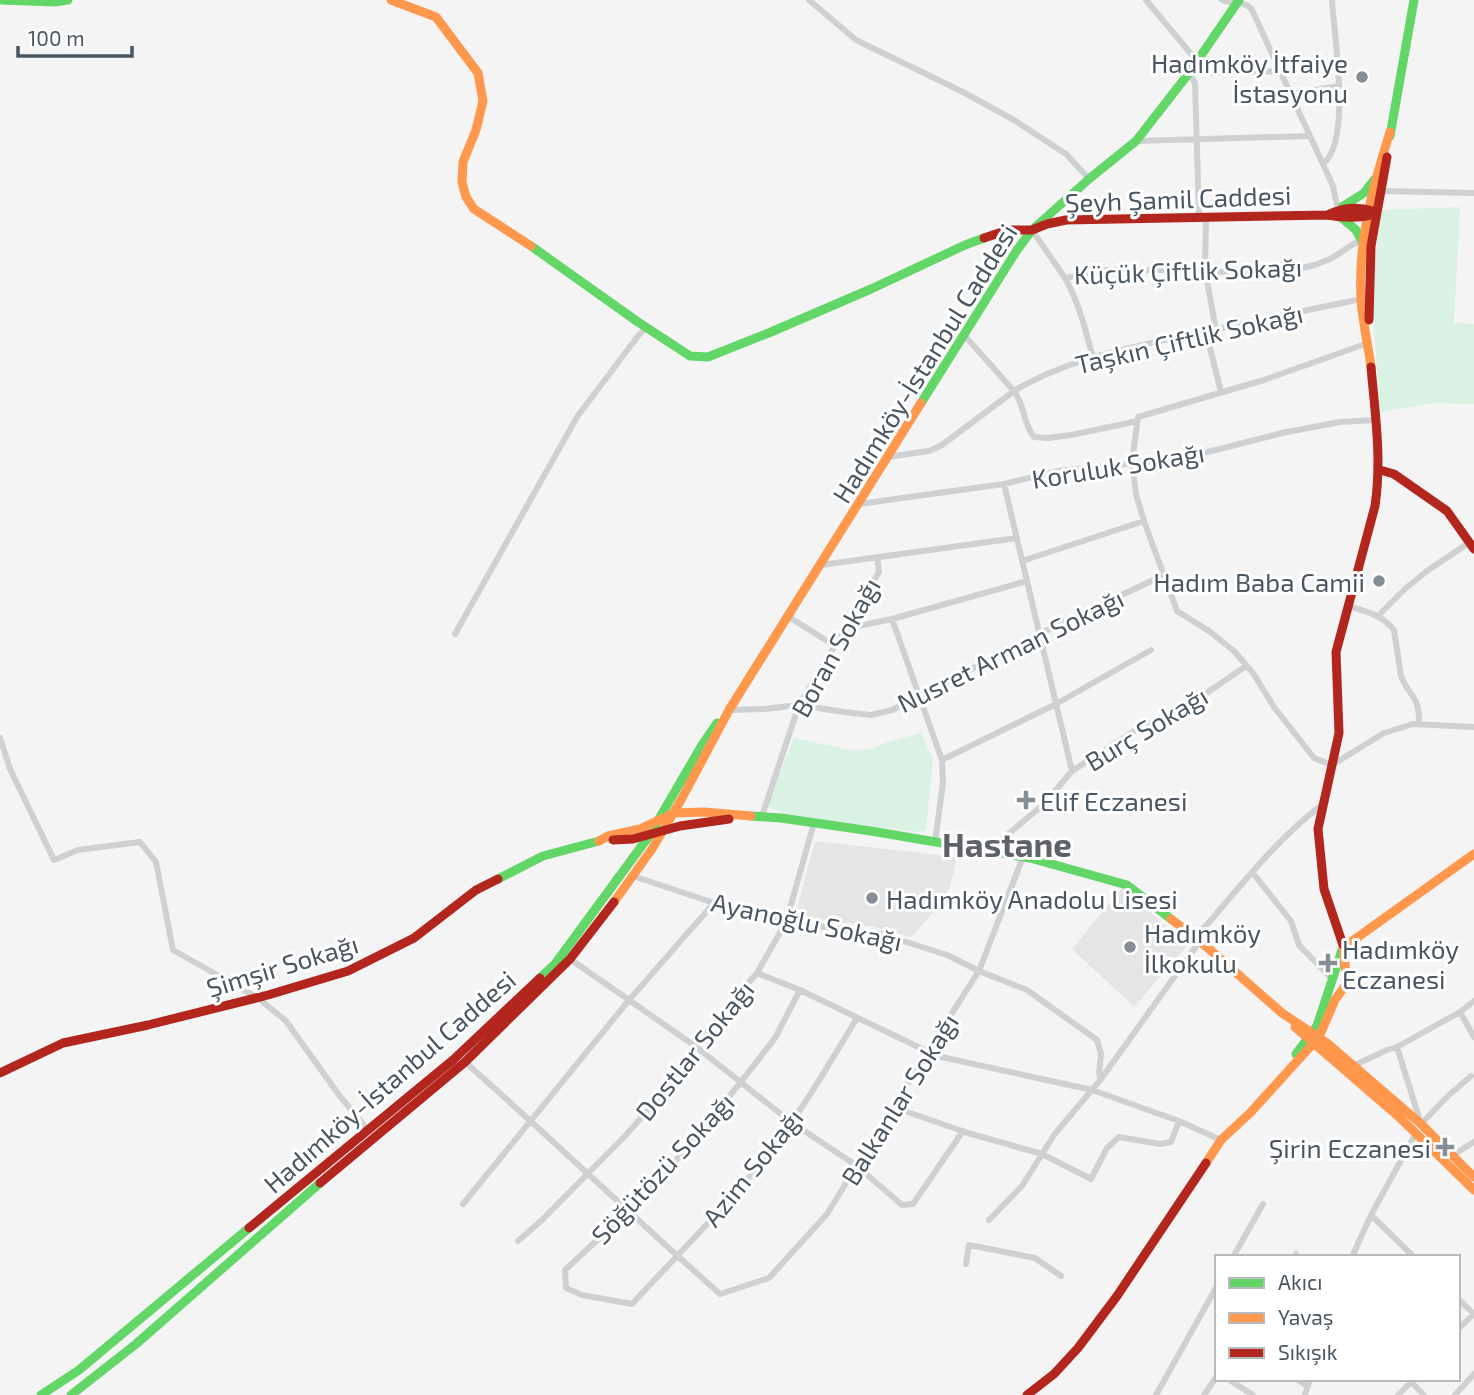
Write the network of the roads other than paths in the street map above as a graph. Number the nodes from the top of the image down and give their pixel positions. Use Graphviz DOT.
graph roads {
  1 [pos="0,0"];
  2 [pos="68,0"];
  3 [pos="391,0"];
  4 [pos="809,0"];
  5 [pos="1146,0"];
  6 [pos="1222,0"];
  7 [pos="1332,0"];
  8 [pos="1414,0"];
  9 [pos="1238,1"];
  10 [pos="1197,61"];
  11 [pos="1280,71"];
  12 [pos="1189,73"];
  13 [pos="1339,86"];
  14 [pos="1291,94"];
  15 [pos="1390,132"];
  16 [pos="1310,136"];
  17 [pos="1197,139"];
  18 [pos="1136,141"];
  19 [pos="1323,164"];
  20 [pos="1089,179"];
  21 [pos="1376,179"];
  22 [pos="1382,191"];
  23 [pos="1474,193"];
  24 [pos="1371,213"];
  25 [pos="1340,214"];
  26 [pos="1202,218"];
  27 [pos="1032,230"];
  28 [pos="1362,243"];
  29 [pos="1205,270"];
  30 [pos="1065,278"];
  31 [pos="1361,299"];
  32 [pos="646,328"];
  33 [pos="1216,330"];
  34 [pos="1206,332"];
  35 [pos="964,335"];
  36 [pos="1368,341"];
  37 [pos="1093,358"];
  38 [pos="1014,391"];
  39 [pos="1222,392"];
  40 [pos="1376,420"];
  41 [pos="1138,421"];
  42 [pos="888,457"];
  43 [pos="1132,462"];
  44 [pos="1380,470"];
  45 [pos="1004,484"];
  46 [pos="859,504"];
  47 [pos="1144,521"];
  48 [pos="1017,538"];
  49 [pos="1472,545"];
  50 [pos="877,557"];
  51 [pos="1022,561"];
  52 [pos="821,565"];
  53 [pos="1164,575"];
  54 [pos="1027,581"];
  55 [pos="1348,606"];
  56 [pos="1378,616"];
  57 [pos="789,617"];
  58 [pos="892,619"];
  59 [pos="845,629"];
  60 [pos="456,634"];
  61 [pos="1040,634"];
  62 [pos="835,646"];
  63 [pos="1152,650"];
  64 [pos="1246,666"];
  65 [pos="919,696"];
  66 [pos="1056,704"];
  67 [pos="799,705"];
  68 [pos="729,710"];
  69 [pos="1419,724"];
  70 [pos="1474,727"];
  71 [pos="0,738"];
  72 [pos="942,760"];
  73 [pos="1332,765"];
  74 [pos="1072,772"];
  75 [pos="1323,804"];
  76 [pos="674,813"];
  77 [pos="751,816"];
  78 [pos="762,816"];
  79 [pos="660,819"];
  80 [pos="814,824"];
  81 [pos="663,831"];
  82 [pos="649,836"];
  83 [pos="599,841"];
  84 [pos="935,842"];
  85 [pos="988,851"];
  86 [pos="1474,854"];
  87 [pos="1023,857"];
  88 [pos="1252,872"];
  89 [pos="633,876"];
  90 [pos="714,903"];
  91 [pos="786,922"];
  92 [pos="1197,939"];
  93 [pos="1343,947"];
  94 [pos="570,959"];
  95 [pos="979,971"];
  96 [pos="757,973"];
  97 [pos="1332,979"];
  98 [pos="800,990"];
  99 [pos="258,998"];
  100 [pos="629,1000"];
  101 [pos="1474,1001"];
  102 [pos="1460,1012"];
  103 [pos="857,1018"];
  104 [pos="1474,1037"];
  105 [pos="1314,1038"];
  106 [pos="695,1046"];
  107 [pos="1397,1047"];
  108 [pos="927,1052"];
  109 [pos="465,1062"];
  110 [pos="1353,1066"];
  111 [pos="0,1073"];
  112 [pos="1471,1076"];
  113 [pos="1101,1079"];
  114 [pos="741,1082"];
  115 [pos="1092,1090"];
  116 [pos="893,1107"];
  117 [pos="532,1121"];
  118 [pos="1179,1121"];
  119 [pos="791,1122"];
  120 [pos="1419,1128"];
  121 [pos="367,1129"];
  122 [pos="963,1131"];
  123 [pos="1221,1140"];
  124 [pos="1474,1142"];
  125 [pos="1042,1154"];
  126 [pos="1453,1155"];
  127 [pos="857,1166"];
  128 [pos="586,1174"];
  129 [pos="1474,1177"];
  130 [pos="1474,1191"];
  131 [pos="463,1204"];
  132 [pos="1263,1204"];
  133 [pos="629,1211"];
  134 [pos="1371,1215"];
  135 [pos="989,1220"];
  136 [pos="518,1241"];
  137 [pos="1234,1255"];
  138 [pos="1353,1255"];
  139 [pos="1412,1255"];
  140 [pos="677,1256"];
  141 [pos="966,1264"];
  142 [pos="1061,1276"];
  143 [pos="1215,1290"];
  144 [pos="1460,1301"];
  145 [pos="632,1304"];
  146 [pos="1474,1314"];
  147 [pos="1460,1327"];
  148 [pos="1474,1374"];
  149 [pos="1215,1379"];
  150 [pos="1231,1381"];
  151 [pos="1409,1381"];
  152 [pos="1411,1381"];
  153 [pos="1309,1383"];
  154 [pos="1028,1393"];
  155 [pos="41,1395"];
  156 [pos="71,1395"];
  157 [pos="1156,1395"];
  158 [pos="1203,1395"];
  159 [pos="1253,1395"];
  160 [pos="1305,1395"];
  161 [pos="1398,1395"];
  162 [pos="1424,1395"];
  163 [pos="1455,1395"];
  1 -- 2 [label="main road"];
  3 -- 32 [label="main road, Şeyh Şamil Caddesi"];
  4 -- 20 [label="street"];
  5 -- 10 [label="street"];
  6 -- 9 [label="street"];
  7 -- 13 [label="street"];
  8 -- 15 [label="main road"];
  9 -- 10 [label="main road, Hadımköy-İstanbul Caddesi"];
  9 -- 11 [label="street"];
  10 -- 12 [label="main road, Hadımköy-İstanbul Caddesi"];
  11 -- 12 [label="street"];
  11 -- 14 [label="street"];
  12 -- 17 [label="street"];
  12 -- 18 [label="main road, Hadımköy-İstanbul Caddesi"];
  13 -- 14 [label="street"];
  13 -- 19 [label="street"];
  14 -- 16 [label="street"];
  15 -- 21 [label="main road"];
  15 -- 22 [label="main road"];
  16 -- 17 [label="street"];
  16 -- 19 [label="street"];
  17 -- 18 [label="street"];
  17 -- 26 [label="street"];
  18 -- 20 [label="main road, Hadımköy-İstanbul Caddesi"];
  19 -- 25 [label="street"];
  20 -- 27 [label="main road, Hadımköy-İstanbul Caddesi"];
  21 -- 24 [label="main road"];
  21 -- 25 [label="main road"];
  22 -- 23 [label="street"];
  22 -- 24 [label="main road"];
  24 -- 25 [label="main road, Şeyh Şamil Caddesi"];
  24 -- 28 [label="main road"];
  24 -- 36 [label="main road"];
  25 -- 26 [label="main road, Şeyh Şamil Caddesi"];
  25 -- 28 [label="main road"];
  26 -- 27 [label="main road, Şeyh Şamil Caddesi"];
  26 -- 29 [label="street"];
  27 -- 30 [label="street, Küçük Çiftlik Sokağı"];
  27 -- 32 [label="main road, Şeyh Şamil Caddesi"];
  27 -- 35 [label="main road, Hadımköy-İstanbul Caddesi"];
  28 -- 29 [label="street, Küçük Çiftlik Sokağı"];
  28 -- 31 [label="main road"];
  29 -- 30 [label="street, Küçük Çiftlik Sokağı"];
  29 -- 33 [label="street"];
  30 -- 37 [label="street"];
  31 -- 33 [label="street, Taşkın Çiftlik Sokağı"];
  31 -- 36 [label="main road"];
  32 -- 60 [label="street"];
  33 -- 34 [label="street, Taşkın Çiftlik Sokağı"];
  34 -- 37 [label="street, Taşkın Çiftlik Sokağı"];
  34 -- 39 [label="street"];
  35 -- 38 [label="street"];
  35 -- 42 [label="main road, Hadımköy-İstanbul Caddesi"];
  36 -- 39 [label="street"];
  36 -- 40 [label="main road"];
  37 -- 38 [label="street, Taşkın Çiftlik Sokağı"];
  38 -- 41 [label="street"];
  38 -- 42 [label="street, Taşkın Çiftlik Sokağı"];
  39 -- 41 [label="street"];
  40 -- 43 [label="street, Koruluk Sokağı"];
  40 -- 44 [label="main road"];
  41 -- 43 [label="street"];
  42 -- 46 [label="main road, Hadımköy-İstanbul Caddesi"];
  43 -- 45 [label="street, Koruluk Sokağı"];
  43 -- 47 [label="street"];
  44 -- 49 [label="main road"];
  44 -- 55 [label="main road"];
  45 -- 46 [label="street, Koruluk Sokağı"];
  45 -- 48 [label="street"];
  46 -- 52 [label="main road, Hadımköy-İstanbul Caddesi"];
  47 -- 51 [label="street"];
  47 -- 53 [label="street"];
  48 -- 50 [label="street"];
  48 -- 51 [label="street"];
  49 -- 56 [label="street"];
  50 -- 52 [label="street"];
  50 -- 59 [label="street, Boran Sokağı"];
  51 -- 54 [label="street"];
  52 -- 57 [label="main road, Hadımköy-İstanbul Caddesi"];
  53 -- 61 [label="street, Nusret Arman Sokağı"];
  53 -- 64 [label="street"];
  54 -- 58 [label="street"];
  54 -- 61 [label="street"];
  55 -- 56 [label="street"];
  55 -- 73 [label="main road"];
  56 -- 69 [label="street"];
  57 -- 62 [label="street"];
  57 -- 68 [label="main road, Hadımköy-İstanbul Caddesi"];
  58 -- 59 [label="street"];
  58 -- 65 [label="street"];
  59 -- 62 [label="street, Boran Sokağı"];
  61 -- 65 [label="street, Nusret Arman Sokağı"];
  61 -- 66 [label="street"];
  62 -- 67 [label="street, Boran Sokağı"];
  63 -- 66 [label="street"];
  64 -- 73 [label="street"];
  64 -- 74 [label="street, Burç Sokağı"];
  65 -- 67 [label="street, Nusret Arman Sokağı"];
  65 -- 72 [label="street"];
  66 -- 72 [label="street"];
  66 -- 74 [label="street"];
  67 -- 68 [label="street, Nusret Arman Sokağı"];
  67 -- 78 [label="street, Boran Sokağı"];
  68 -- 76 [label="main road, Hadımköy-İstanbul Caddesi"];
  68 -- 79 [label="main road, Hadımköy-İstanbul Caddesi"];
  69 -- 70 [label="street"];
  69 -- 73 [label="street"];
  71 -- 99 [label="street"];
  72 -- 84 [label="street"];
  73 -- 75 [label="main road"];
  74 -- 85 [label="street, Burç Sokağı"];
  75 -- 88 [label="street"];
  75 -- 93 [label="main road"];
  76 -- 77 [label="main road"];
  76 -- 79 [label="main road"];
  76 -- 81 [label="main road, Hadımköy-İstanbul Caddesi"];
  77 -- 78 [label="main road"];
  77 -- 81 [label="main road"];
  78 -- 80 [label="main road"];
  79 -- 82 [label="main road, Hadımköy-İstanbul Caddesi"];
  79 -- 83 [label="main road"];
  80 -- 84 [label="main road"];
  80 -- 91 [label="street, Dostlar Sokağı"];
  81 -- 82 [label="main road"];
  81 -- 89 [label="main road, Hadımköy-İstanbul Caddesi"];
  82 -- 83 [label="main road"];
  82 -- 121 [label="main road, Hadımköy-İstanbul Caddesi"];
  83 -- 99 [label="main road, Şimşir Sokağı"];
  84 -- 85 [label="main road"];
  85 -- 87 [label="main road"];
  86 -- 93 [label="main road"];
  87 -- 92 [label="main road"];
  87 -- 95 [label="street, Balkanlar Sokağı"];
  88 -- 92 [label="street"];
  88 -- 97 [label="street"];
  89 -- 90 [label="street, Ayanoğlu Sokağı"];
  89 -- 94 [label="main road, Hadımköy-İstanbul Caddesi"];
  90 -- 91 [label="street, Ayanoğlu Sokağı"];
  90 -- 100 [label="street"];
  91 -- 95 [label="street, Ayanoğlu Sokağı"];
  91 -- 96 [label="street, Dostlar Sokağı"];
  92 -- 105 [label="main road"];
  92 -- 113 [label="street"];
  93 -- 97 [label="main road"];
  93 -- 105 [label="main road"];
  94 -- 100 [label="street"];
  94 -- 109 [label="main road, Hadımköy-İstanbul Caddesi"];
  95 -- 108 [label="street, Balkanlar Sokağı"];
  95 -- 113 [label="street, Ayanoğlu Sokağı"];
  96 -- 98 [label="street"];
  96 -- 106 [label="street, Dostlar Sokağı"];
  97 -- 105 [label="main road"];
  98 -- 103 [label="street"];
  98 -- 114 [label="street, Söğütözü Sokağı"];
  99 -- 111 [label="main road, Şimşir Sokağı"];
  99 -- 121 [label="street"];
  100 -- 106 [label="street"];
  100 -- 117 [label="street"];
  101 -- 102 [label="street"];
  102 -- 104 [label="street"];
  102 -- 107 [label="street"];
  103 -- 108 [label="street"];
  103 -- 119 [label="street, Azim Sokağı"];
  105 -- 110 [label="main road"];
  105 -- 120 [label="main road"];
  105 -- 123 [label="main road"];
  106 -- 114 [label="street"];
  106 -- 128 [label="street, Dostlar Sokağı"];
  107 -- 110 [label="street"];
  107 -- 120 [label="street"];
  108 -- 115 [label="street"];
  108 -- 116 [label="street, Balkanlar Sokağı"];
  109 -- 117 [label="street"];
  109 -- 156 [label="main road, Hadımköy-İstanbul Caddesi"];
  110 -- 120 [label="main road"];
  112 -- 120 [label="street"];
  113 -- 115 [label="street"];
  114 -- 119 [label="street"];
  114 -- 133 [label="street, Söğütözü Sokağı"];
  115 -- 118 [label="street"];
  115 -- 125 [label="street"];
  116 -- 122 [label="street"];
  116 -- 127 [label="street, Balkanlar Sokağı"];
  117 -- 128 [label="street"];
  117 -- 131 [label="street"];
  118 -- 123 [label="street"];
  118 -- 125 [label="street"];
  119 -- 127 [label="street"];
  119 -- 140 [label="street, Azim Sokağı"];
  120 -- 126 [label="main road"];
  120 -- 130 [label="main road"];
  120 -- 134 [label="street"];
  121 -- 155 [label="main road, Hadımköy-İstanbul Caddesi"];
  122 -- 125 [label="street"];
  122 -- 127 [label="street"];
  123 -- 154 [label="main road"];
  124 -- 126 [label="street"];
  125 -- 135 [label="street"];
  126 -- 129 [label="main road"];
  127 -- 140 [label="street, Balkanlar Sokağı"];
  128 -- 133 [label="street"];
  128 -- 136 [label="street, Dostlar Sokağı"];
  132 -- 137 [label="street"];
  133 -- 140 [label="street"];
  133 -- 145 [label="street, Söğütözü Sokağı"];
  134 -- 138 [label="street"];
  134 -- 139 [label="street"];
  140 -- 145 [label="street, Azim Sokağı"];
  141 -- 142 [label="street"];
  143 -- 157 [label="street"];
  144 -- 146 [label="street"];
  146 -- 147 [label="street"];
  148 -- 163 [label="street"];
  149 -- 158 [label="street"];
  150 -- 159 [label="street"];
  151 -- 161 [label="street"];
  152 -- 162 [label="street"];
  153 -- 160 [label="street"];
}
